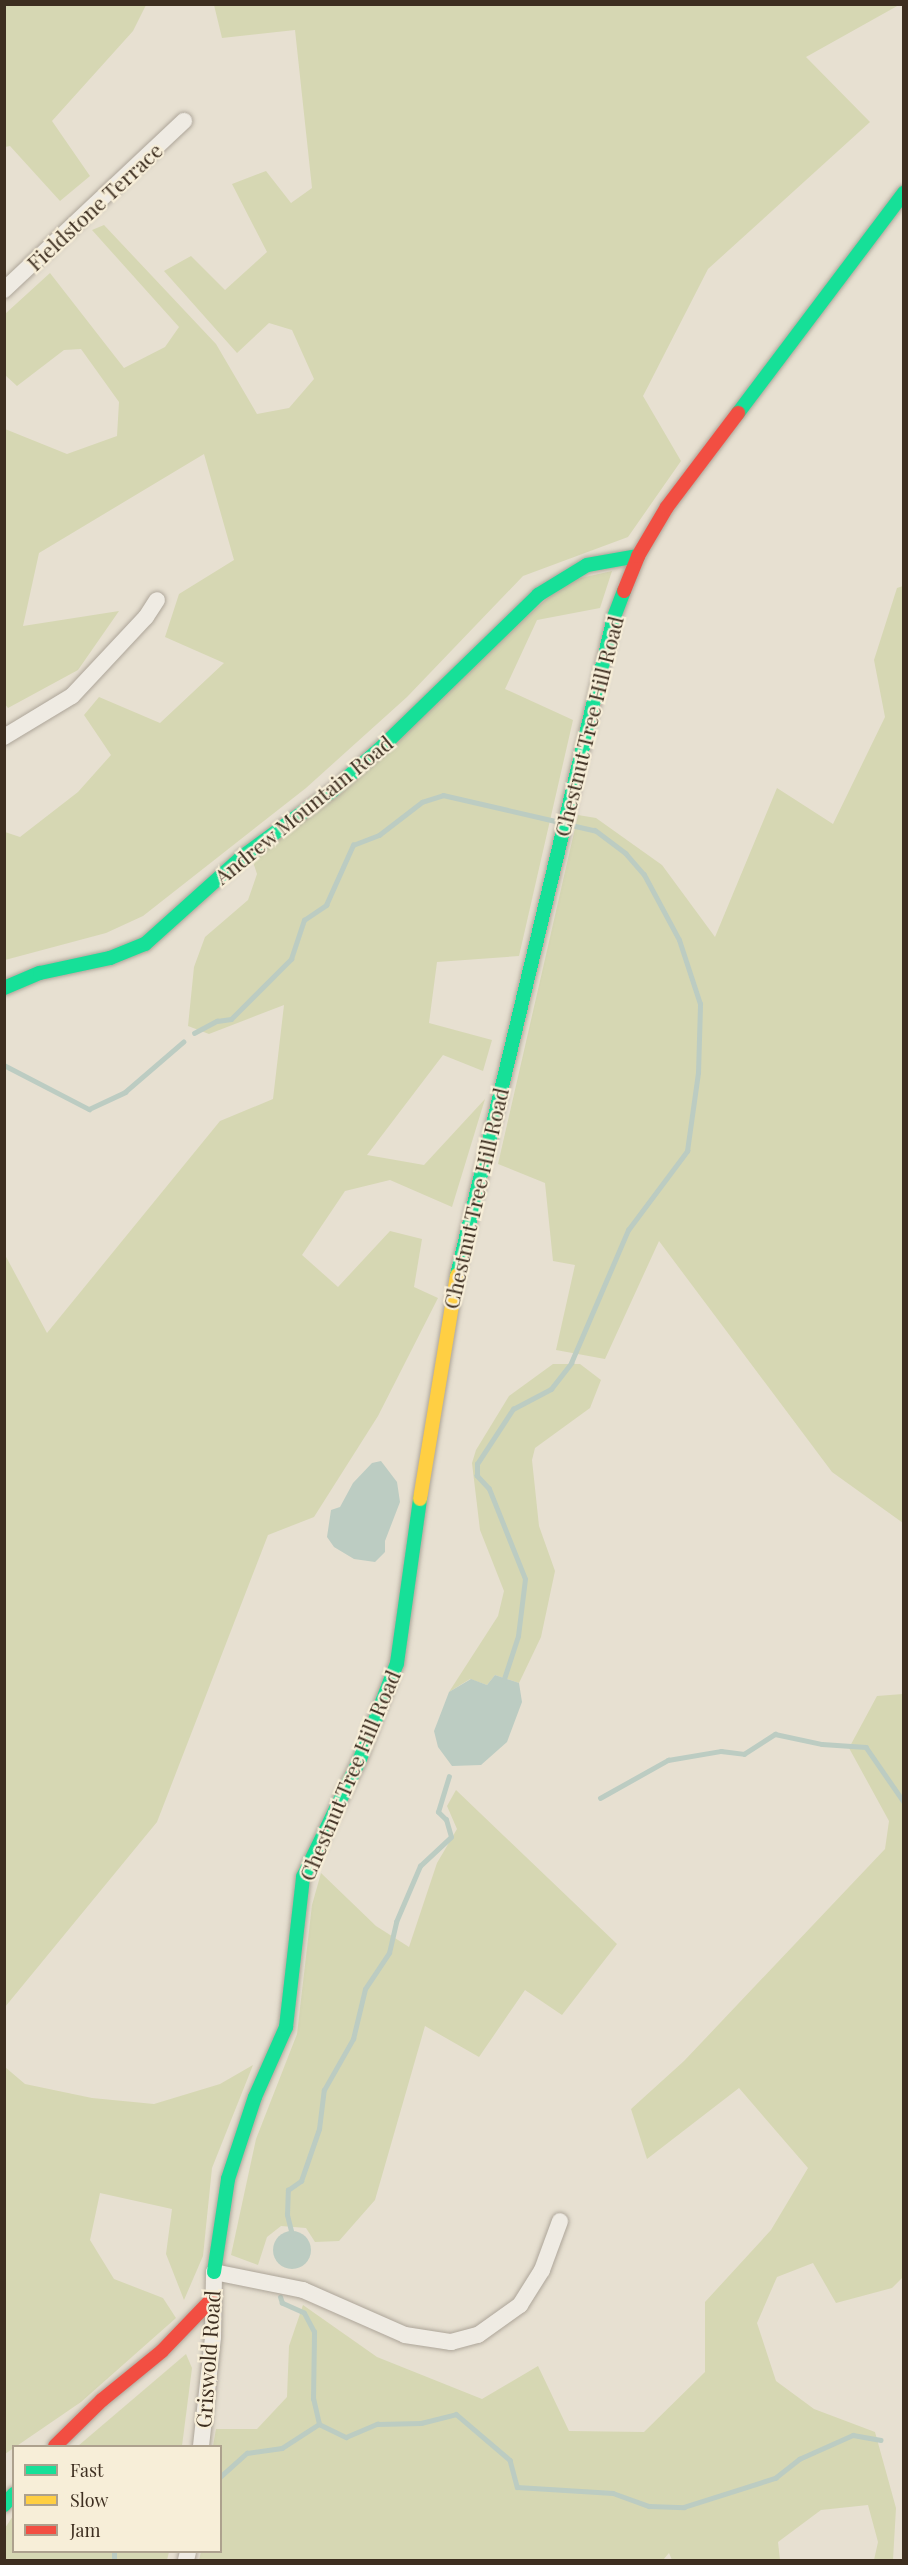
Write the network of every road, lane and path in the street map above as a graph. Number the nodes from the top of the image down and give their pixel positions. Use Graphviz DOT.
graph roads {
  1 [pos="184,122"];
  2 [pos="903,193"];
  3 [pos="4,290"];
  4 [pos="638,556"];
  5 [pos="157,600"];
  6 [pos="4,737"];
  7 [pos="4,987"];
  8 [pos="560,2221"];
  9 [pos="214,2272"];
  10 [pos="212,2299"];
  11 [pos="56,2445"];
  12 [pos="201,2445"];
  1 -- 3 [label="street, Fieldstone Terrace"];
  2 -- 4 [label="street, Chestnut Tree Hill Road"];
  4 -- 7 [label="street, Andrew Mountain Road"];
  4 -- 9 [label="street, Chestnut Tree Hill Road"];
  5 -- 6 [label="street"];
  8 -- 9 [label="street"];
  9 -- 10 [label="street, Griswold Road"];
  10 -- 11 [label="street"];
  10 -- 12 [label="street, Griswold Road"];
}
